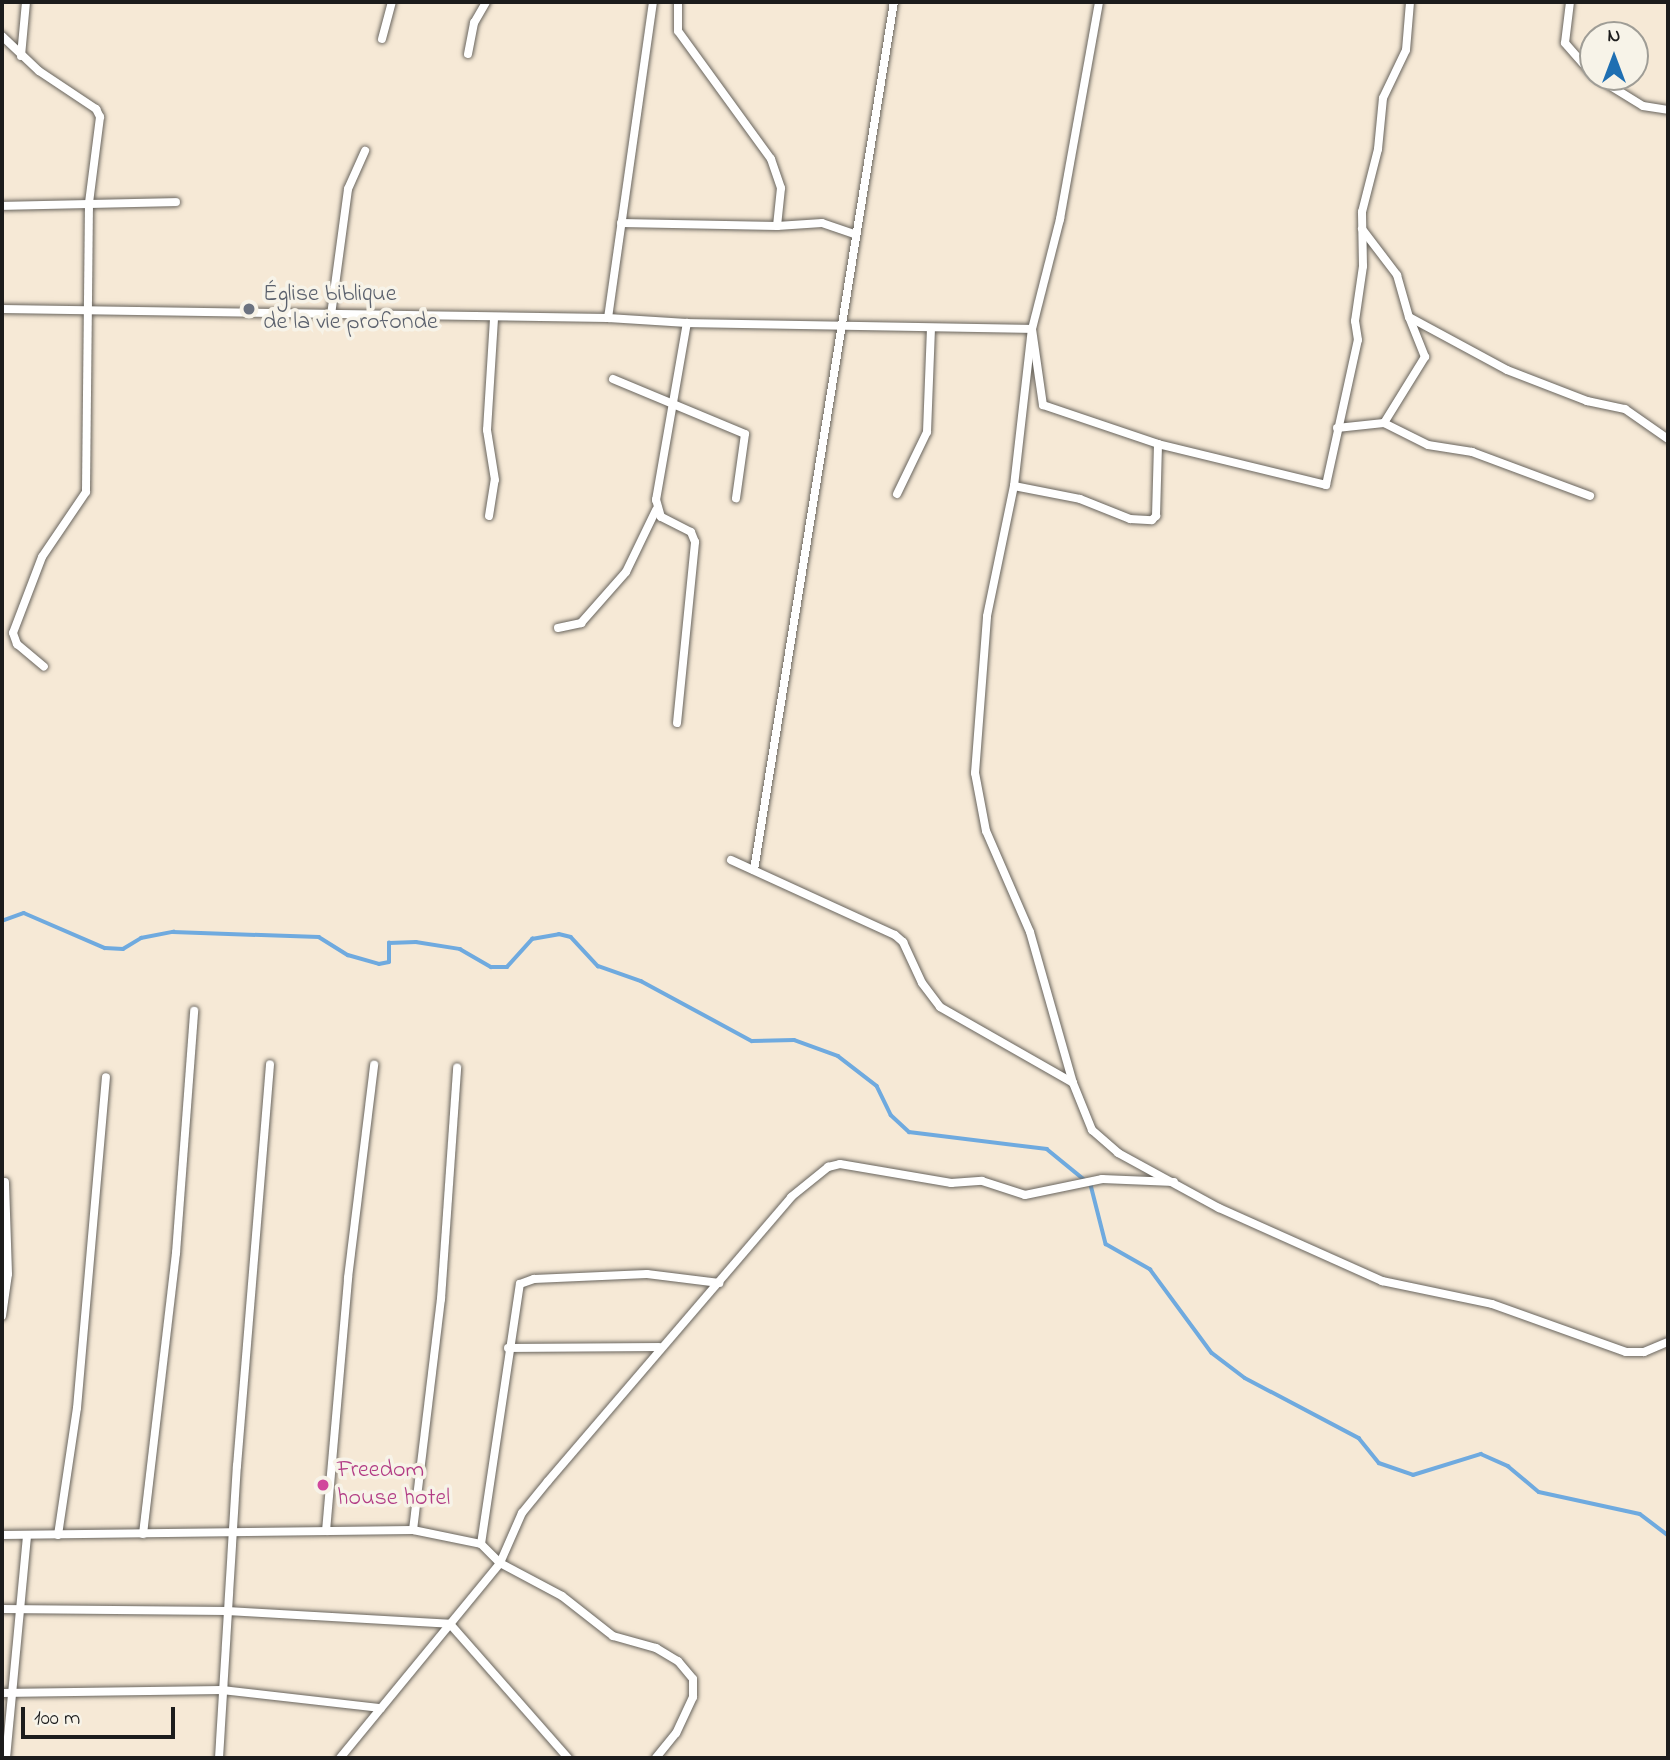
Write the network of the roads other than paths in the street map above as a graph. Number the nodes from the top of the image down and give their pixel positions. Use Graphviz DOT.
graph roads {
  1 [pos="26,2"];
  2 [pos="392,2"];
  3 [pos="486,2"];
  4 [pos="653,2"];
  5 [pos="678,2"];
  6 [pos="894,2"];
  7 [pos="1099,2"];
  8 [pos="1410,2"];
  9 [pos="1570,2"];
  10 [pos="2,36"];
  11 [pos="382,38"];
  12 [pos="468,54"];
  13 [pos="21,56"];
  14 [pos="1579,58"];
  15 [pos="1619,91"];
  16 [pos="1668,110"];
  17 [pos="365,151"];
  18 [pos="176,202"];
  19 [pos="89,203"];
  20 [pos="2,206"];
  21 [pos="621,223"];
  22 [pos="777,226"];
  23 [pos="1362,229"];
  24 [pos="854,234"];
  25 [pos="2,309"];
  26 [pos="89,312"];
  27 [pos="331,315"];
  28 [pos="608,317"];
  29 [pos="1409,317"];
  30 [pos="494,319"];
  31 [pos="687,323"];
  32 [pos="843,327"];
  33 [pos="931,328"];
  34 [pos="1032,329"];
  35 [pos="613,379"];
  36 [pos="673,402"];
  37 [pos="1384,423"];
  38 [pos="1337,428"];
  39 [pos="1668,439"];
  40 [pos="1158,444"];
  41 [pos="1014,486"];
  42 [pos="897,494"];
  43 [pos="1590,496"];
  44 [pos="736,498"];
  45 [pos="656,510"];
  46 [pos="489,516"];
  47 [pos="558,628"];
  48 [pos="44,667"];
  49 [pos="677,723"];
  50 [pos="731,860"];
  51 [pos="754,870"];
  52 [pos="194,1011"];
  53 [pos="270,1064"];
  54 [pos="374,1065"];
  55 [pos="457,1068"];
  56 [pos="106,1077"];
  57 [pos="1073,1083"];
  58 [pos="5,1182"];
  59 [pos="1174,1182"];
  60 [pos="719,1283"];
  61 [pos="2,1314"];
  62 [pos="1668,1342"];
  63 [pos="508,1348"];
  64 [pos="659,1348"];
  65 [pos="413,1530"];
  66 [pos="327,1531"];
  67 [pos="233,1532"];
  68 [pos="143,1534"];
  69 [pos="2,1535"];
  70 [pos="58,1535"];
  71 [pos="27,1536"];
  72 [pos="481,1544"];
  73 [pos="500,1563"];
  74 [pos="2,1609"];
  75 [pos="20,1609"];
  76 [pos="227,1611"];
  77 [pos="450,1624"];
  78 [pos="222,1690"];
  79 [pos="2,1693"];
  80 [pos="12,1693"];
  81 [pos="381,1708"];
  82 [pos="6,1758"];
  83 [pos="219,1758"];
  84 [pos="340,1758"];
  85 [pos="568,1758"];
  86 [pos="656,1758"];
  1 -- 13 [label="street"];
  2 -- 11 [label="street"];
  3 -- 12 [label="street"];
  4 -- 21 [label="street"];
  5 -- 22 [label="street"];
  6 -- 24 [label="street"];
  7 -- 34 [label="street"];
  8 -- 23 [label="street"];
  9 -- 14 [label="street"];
  10 -- 13 [label="street"];
  13 -- 19 [label="street"];
  15 -- 16 [label="street"];
  17 -- 27 [label="street"];
  18 -- 19 [label="street"];
  19 -- 20 [label="street"];
  19 -- 26 [label="street"];
  21 -- 22 [label="street"];
  21 -- 28 [label="street"];
  22 -- 24 [label="street"];
  23 -- 29 [label="street"];
  23 -- 38 [label="street"];
  24 -- 32 [label="street"];
  25 -- 26 [label="street"];
  26 -- 27 [label="street"];
  26 -- 48 [label="street"];
  27 -- 30 [label="street"];
  28 -- 30 [label="street"];
  28 -- 31 [label="street"];
  29 -- 37 [label="street"];
  29 -- 39 [label="street"];
  30 -- 46 [label="street"];
  31 -- 32 [label="street"];
  31 -- 36 [label="street"];
  32 -- 33 [label="street"];
  32 -- 51 [label="street"];
  33 -- 34 [label="street"];
  33 -- 42 [label="street"];
  34 -- 40 [label="street"];
  34 -- 41 [label="street"];
  35 -- 36 [label="street"];
  36 -- 44 [label="street"];
  36 -- 45 [label="street"];
  37 -- 38 [label="street"];
  37 -- 43 [label="street"];
  38 -- 40 [label="street"];
  40 -- 41 [label="street"];
  41 -- 57 [label="street"];
  45 -- 47 [label="street"];
  45 -- 49 [label="street"];
  50 -- 51 [label="street"];
  51 -- 57 [label="street"];
  52 -- 68 [label="street"];
  53 -- 67 [label="street"];
  54 -- 66 [label="street"];
  55 -- 65 [label="street"];
  56 -- 70 [label="street"];
  57 -- 59 [label="street"];
  58 -- 61 [label="street"];
  59 -- 60 [label="street"];
  59 -- 62 [label="street"];
  60 -- 63 [label="street"];
  60 -- 64 [label="street"];
  63 -- 64 [label="street"];
  63 -- 72 [label="street"];
  64 -- 73 [label="street"];
  65 -- 66 [label="street"];
  65 -- 72 [label="street"];
  66 -- 67 [label="street"];
  67 -- 68 [label="street"];
  67 -- 76 [label="street"];
  68 -- 70 [label="street"];
  69 -- 71 [label="street"];
  70 -- 71 [label="street"];
  71 -- 75 [label="street"];
  72 -- 73 [label="street"];
  73 -- 77 [label="street"];
  73 -- 86 [label="street"];
  74 -- 75 [label="street"];
  75 -- 76 [label="street"];
  75 -- 80 [label="street"];
  76 -- 77 [label="street"];
  76 -- 78 [label="street"];
  77 -- 81 [label="street"];
  77 -- 85 [label="street"];
  78 -- 80 [label="street"];
  78 -- 81 [label="street"];
  78 -- 83 [label="street"];
  79 -- 80 [label="street"];
  80 -- 82 [label="street"];
  81 -- 84 [label="street"];
}
